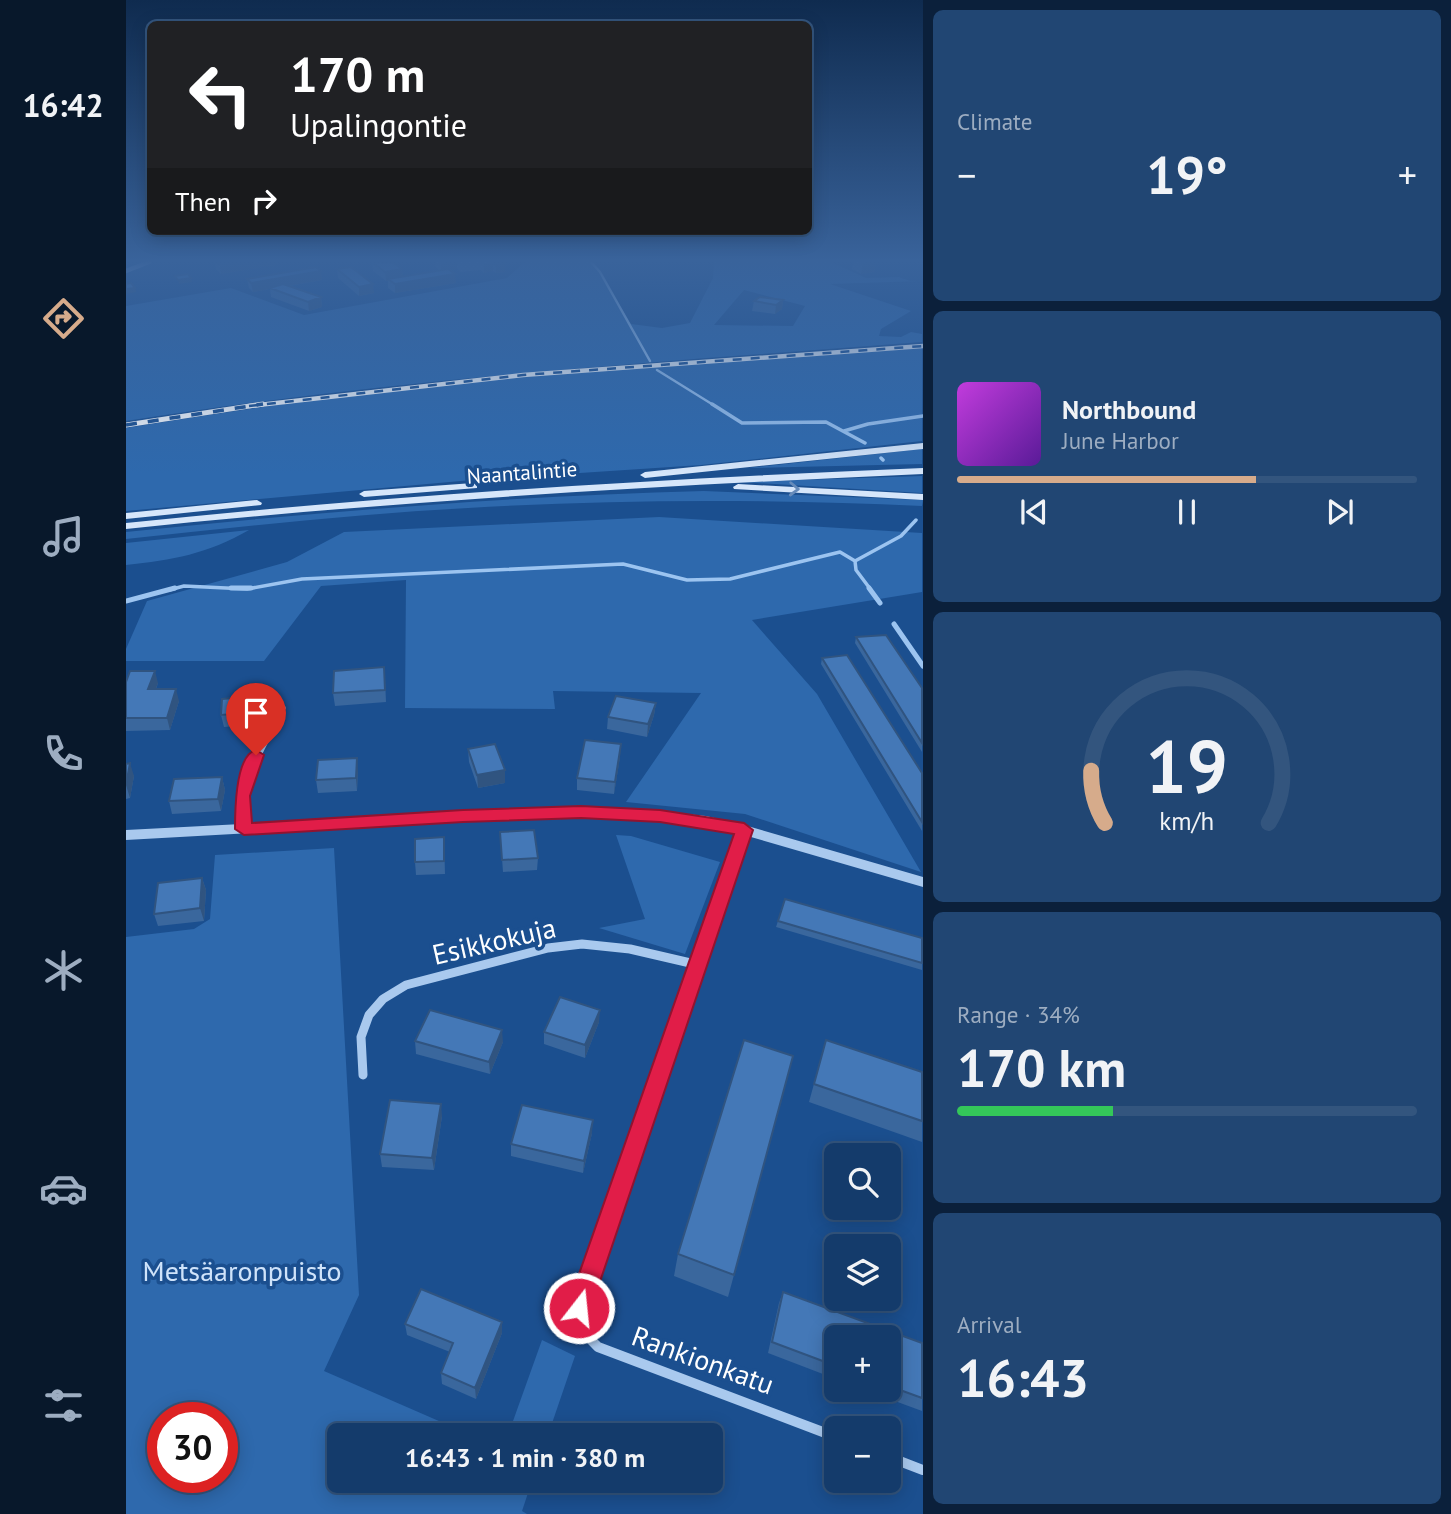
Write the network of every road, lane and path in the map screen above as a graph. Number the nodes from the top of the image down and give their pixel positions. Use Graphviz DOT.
graph roads {
  1 [pos="922,446"];
  2 [pos="922,469"];
  3 [pos="645,475"];
  4 [pos="603,487"];
  5 [pos="922,497"];
  6 [pos="126,516"];
  7 [pos="126,526"];
  8 [pos="282,708"];
  9 [pos="244,829"];
  10 [pos="744,830"];
  11 [pos="126,835"];
  12 [pos="922,882"];
  13 [pos="699,965"];
  14 [pos="363,1075"];
  15 [pos="824,1432"];
  16 [pos="901,1462"];
  17 [pos="922,1470"];
  1 -- 3 [label="main road"];
  2 -- 3 [label="main road, Naantalintie"];
  2 -- 4 [label="main road, Naantalintie"];
  3 -- 6 [label="main road, Naantalintie"];
  4 -- 5 [label="main road, one-way"];
  4 -- 7 [label="main road, Naantalintie"];
  8 -- 9 [label="street"];
  9 -- 10 [label="street"];
  9 -- 11 [label="street"];
  10 -- 12 [label="street"];
  10 -- 13 [label="street, Rankionkatu"];
  13 -- 14 [label="street, Esikkokuja"];
  13 -- 15 [label="street, Rankionkatu"];
  16 -- 17 [label="street"];
}
